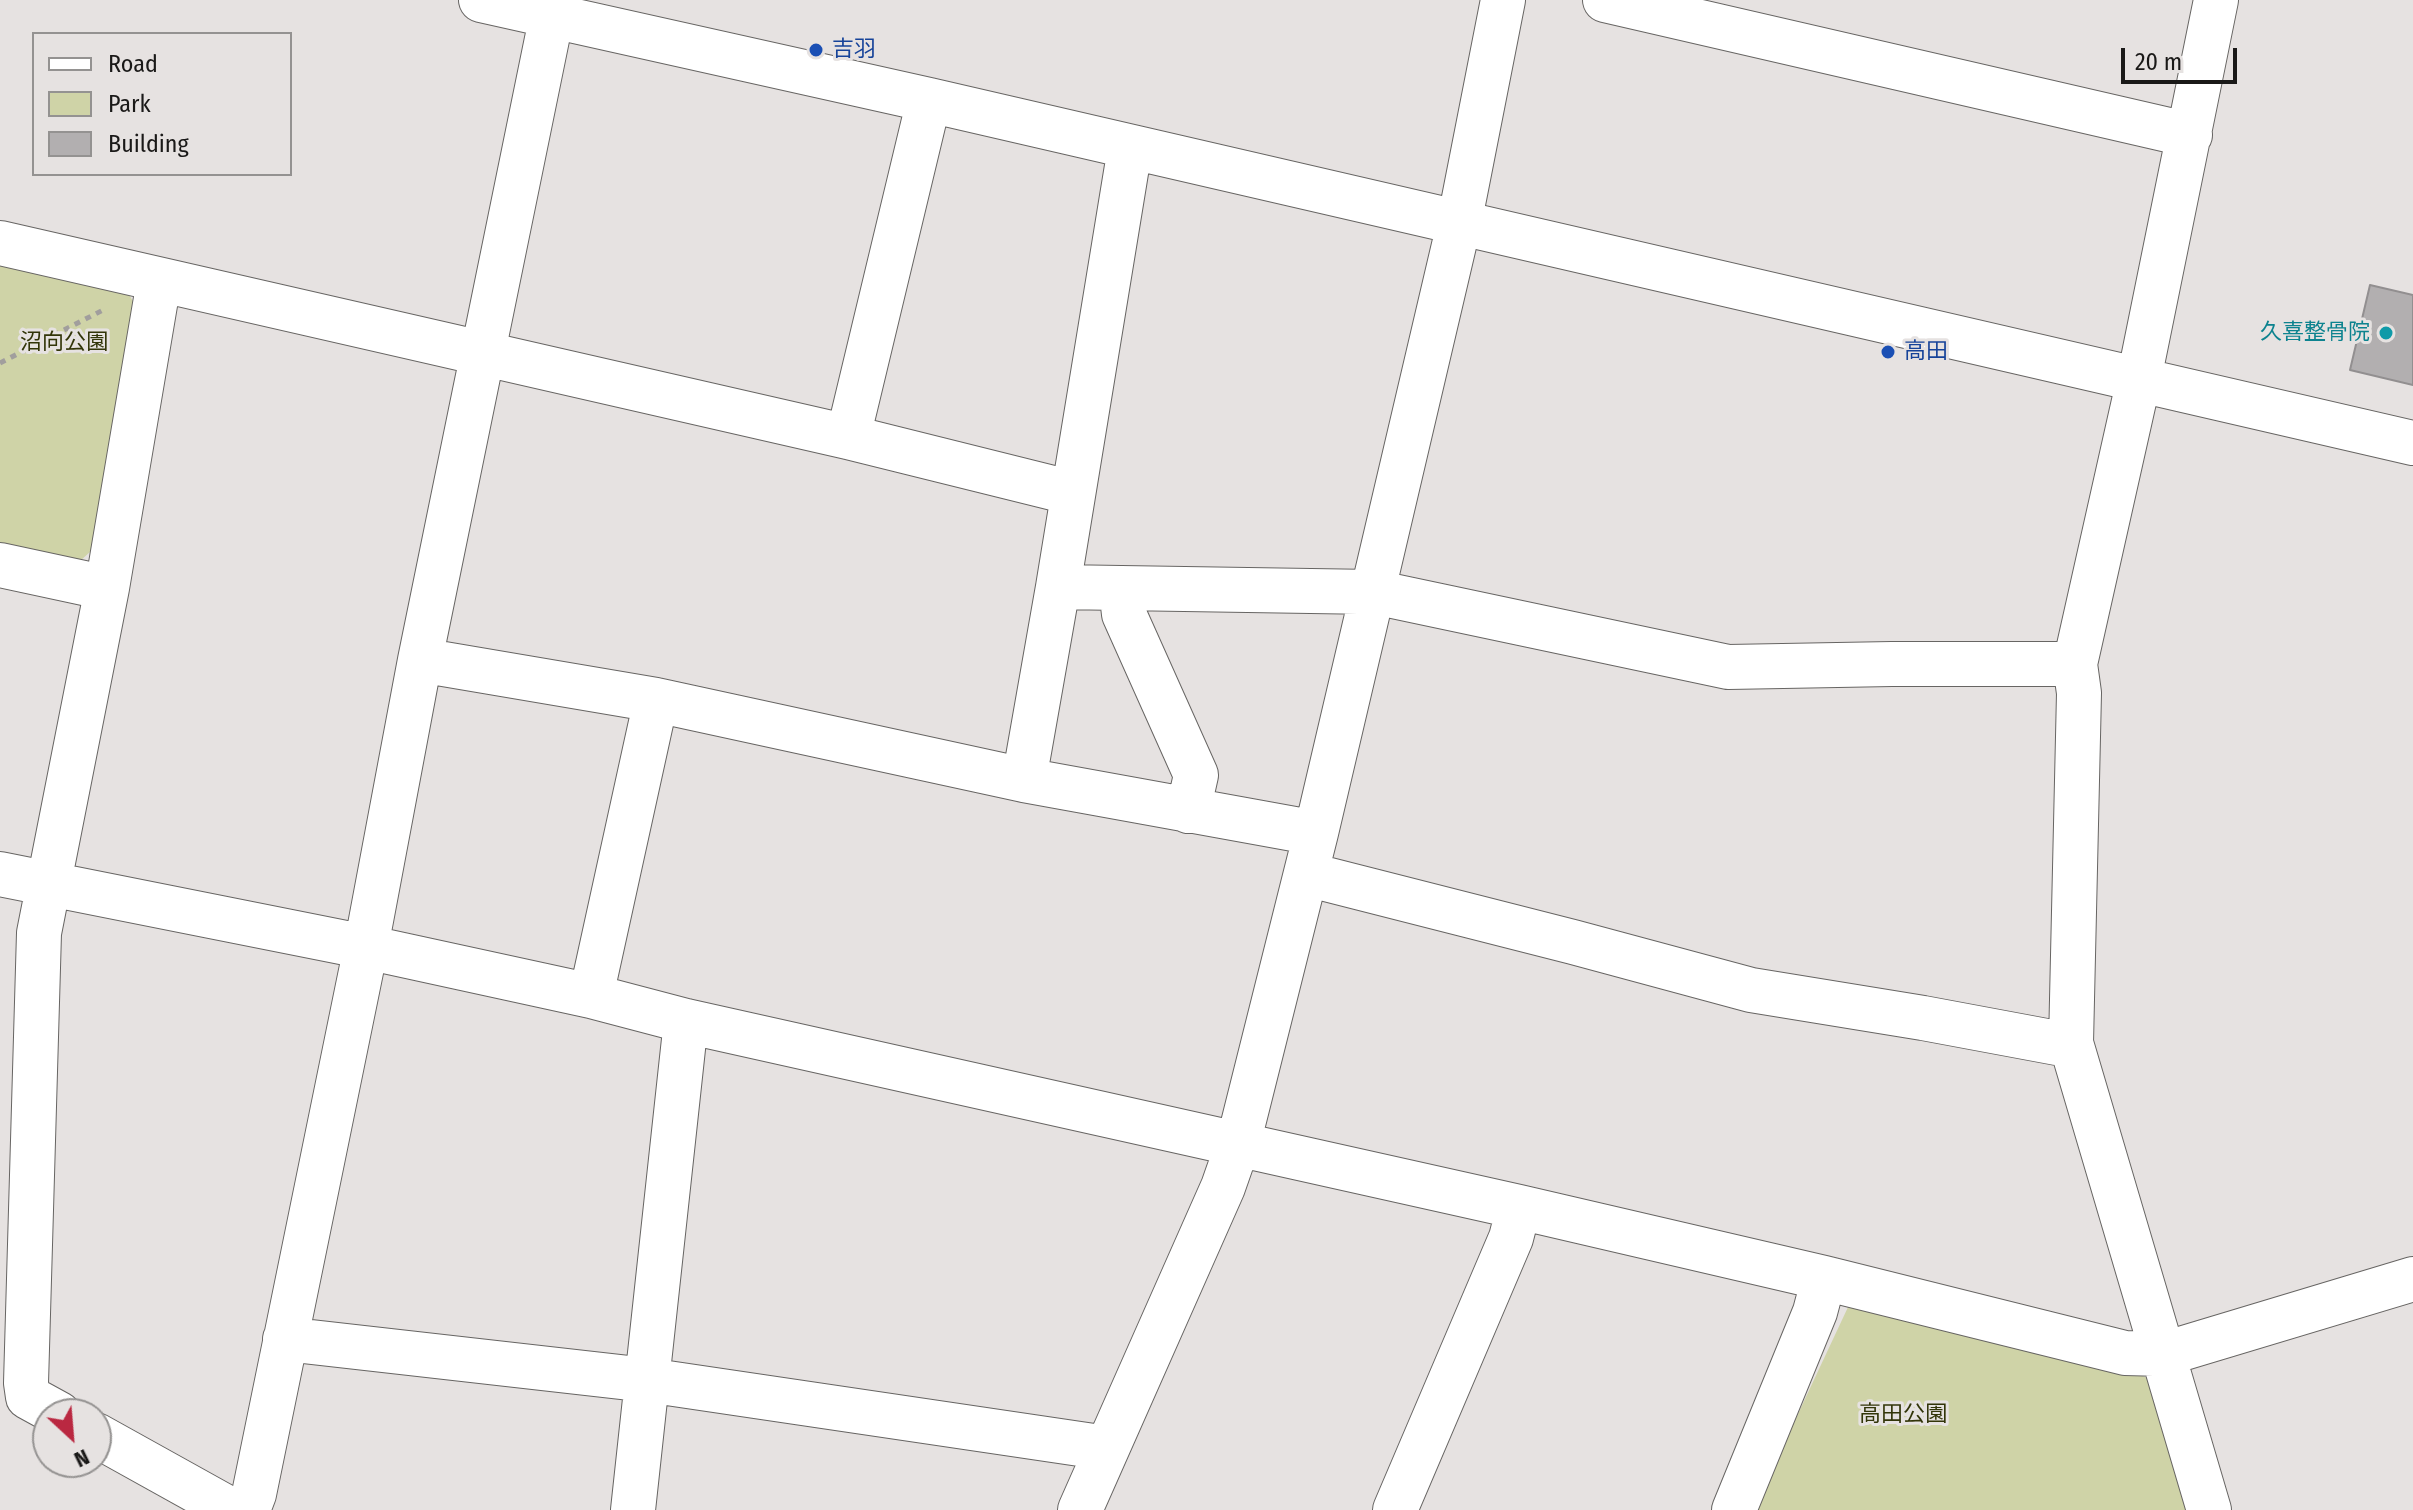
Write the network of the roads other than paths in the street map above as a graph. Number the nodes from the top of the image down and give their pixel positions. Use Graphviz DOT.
graph roads {
  1 [pos="481,0"];
  2 [pos="1503,0"];
  3 [pos="1605,0"];
  4 [pos="2216,0"];
  5 [pos="553,8"];
  6 [pos="929,100"];
  7 [pos="2190,135"];
  8 [pos="1130,148"];
  9 [pos="1459,224"];
  10 [pos="0,243"];
  11 [pos="159,281"];
  12 [pos="481,354"];
  13 [pos="2139,379"];
  14 [pos="848,437"];
  15 [pos="2413,443"];
  16 [pos="1073,493"];
  17 [pos="0,565"];
  18 [pos="1058,587"];
  19 [pos="107,588"];
  20 [pos="1121,588"];
  21 [pos="1374,592"];
  22 [pos="420,660"];
  23 [pos="2075,664"];
  24 [pos="656,700"];
  25 [pos="1024,780"];
  26 [pos="1188,811"];
  27 [pos="1316,833"];
  28 [pos="0,874"];
  29 [pos="1306,874"];
  30 [pos="48,884"];
  31 [pos="366,947"];
  32 [pos="591,996"];
  33 [pos="686,1021"];
  34 [pos="2071,1043"];
  35 [pos="1238,1144"];
  36 [pos="1519,1207"];
  37 [pos="1824,1278"];
  38 [pos="2413,1279"];
  39 [pos="285,1339"];
  40 [pos="2164,1354"];
  41 [pos="647,1380"];
  42 [pos="32,1399"];
  43 [pos="112,1444"];
  44 [pos="1107,1448"];
  45 [pos="231,1510"];
  46 [pos="248,1510"];
  47 [pos="633,1510"];
  48 [pos="1080,1510"];
  49 [pos="1395,1510"];
  50 [pos="1734,1510"];
  51 [pos="2209,1510"];
  1 -- 5 [label="street"];
  2 -- 9 [label="street"];
  3 -- 7 [label="street"];
  4 -- 7 [label="street"];
  5 -- 6 [label="street"];
  5 -- 12 [label="street"];
  6 -- 8 [label="street"];
  6 -- 14 [label="street"];
  7 -- 13 [label="street"];
  8 -- 9 [label="street"];
  8 -- 16 [label="street"];
  9 -- 13 [label="street"];
  9 -- 21 [label="street"];
  10 -- 11 [label="street"];
  11 -- 12 [label="street"];
  11 -- 19 [label="street"];
  12 -- 14 [label="street"];
  12 -- 22 [label="street"];
  13 -- 15 [label="street"];
  13 -- 23 [label="street"];
  14 -- 16 [label="street"];
  16 -- 18 [label="street"];
  17 -- 19 [label="street"];
  18 -- 20 [label="street"];
  18 -- 25 [label="street"];
  19 -- 30 [label="street"];
  20 -- 21 [label="street"];
  20 -- 26 [label="street"];
  21 -- 23 [label="street"];
  21 -- 27 [label="street"];
  22 -- 24 [label="street"];
  22 -- 31 [label="street"];
  23 -- 34 [label="street"];
  24 -- 25 [label="street"];
  24 -- 32 [label="street"];
  25 -- 26 [label="street"];
  26 -- 27 [label="street"];
  27 -- 29 [label="street"];
  28 -- 30 [label="street"];
  29 -- 34 [label="street"];
  29 -- 35 [label="street"];
  30 -- 31 [label="street"];
  30 -- 42 [label="street"];
  31 -- 32 [label="street"];
  31 -- 39 [label="street"];
  32 -- 33 [label="street"];
  33 -- 35 [label="street"];
  33 -- 41 [label="street"];
  34 -- 40 [label="street"];
  35 -- 36 [label="street"];
  35 -- 44 [label="street"];
  36 -- 37 [label="street"];
  36 -- 49 [label="street"];
  37 -- 40 [label="street"];
  37 -- 50 [label="street"];
  38 -- 40 [label="street"];
  39 -- 41 [label="street"];
  39 -- 46 [label="street"];
  40 -- 51 [label="street"];
  41 -- 44 [label="street"];
  41 -- 47 [label="street"];
  43 -- 45 [label="street"];
  44 -- 48 [label="street"];
}
